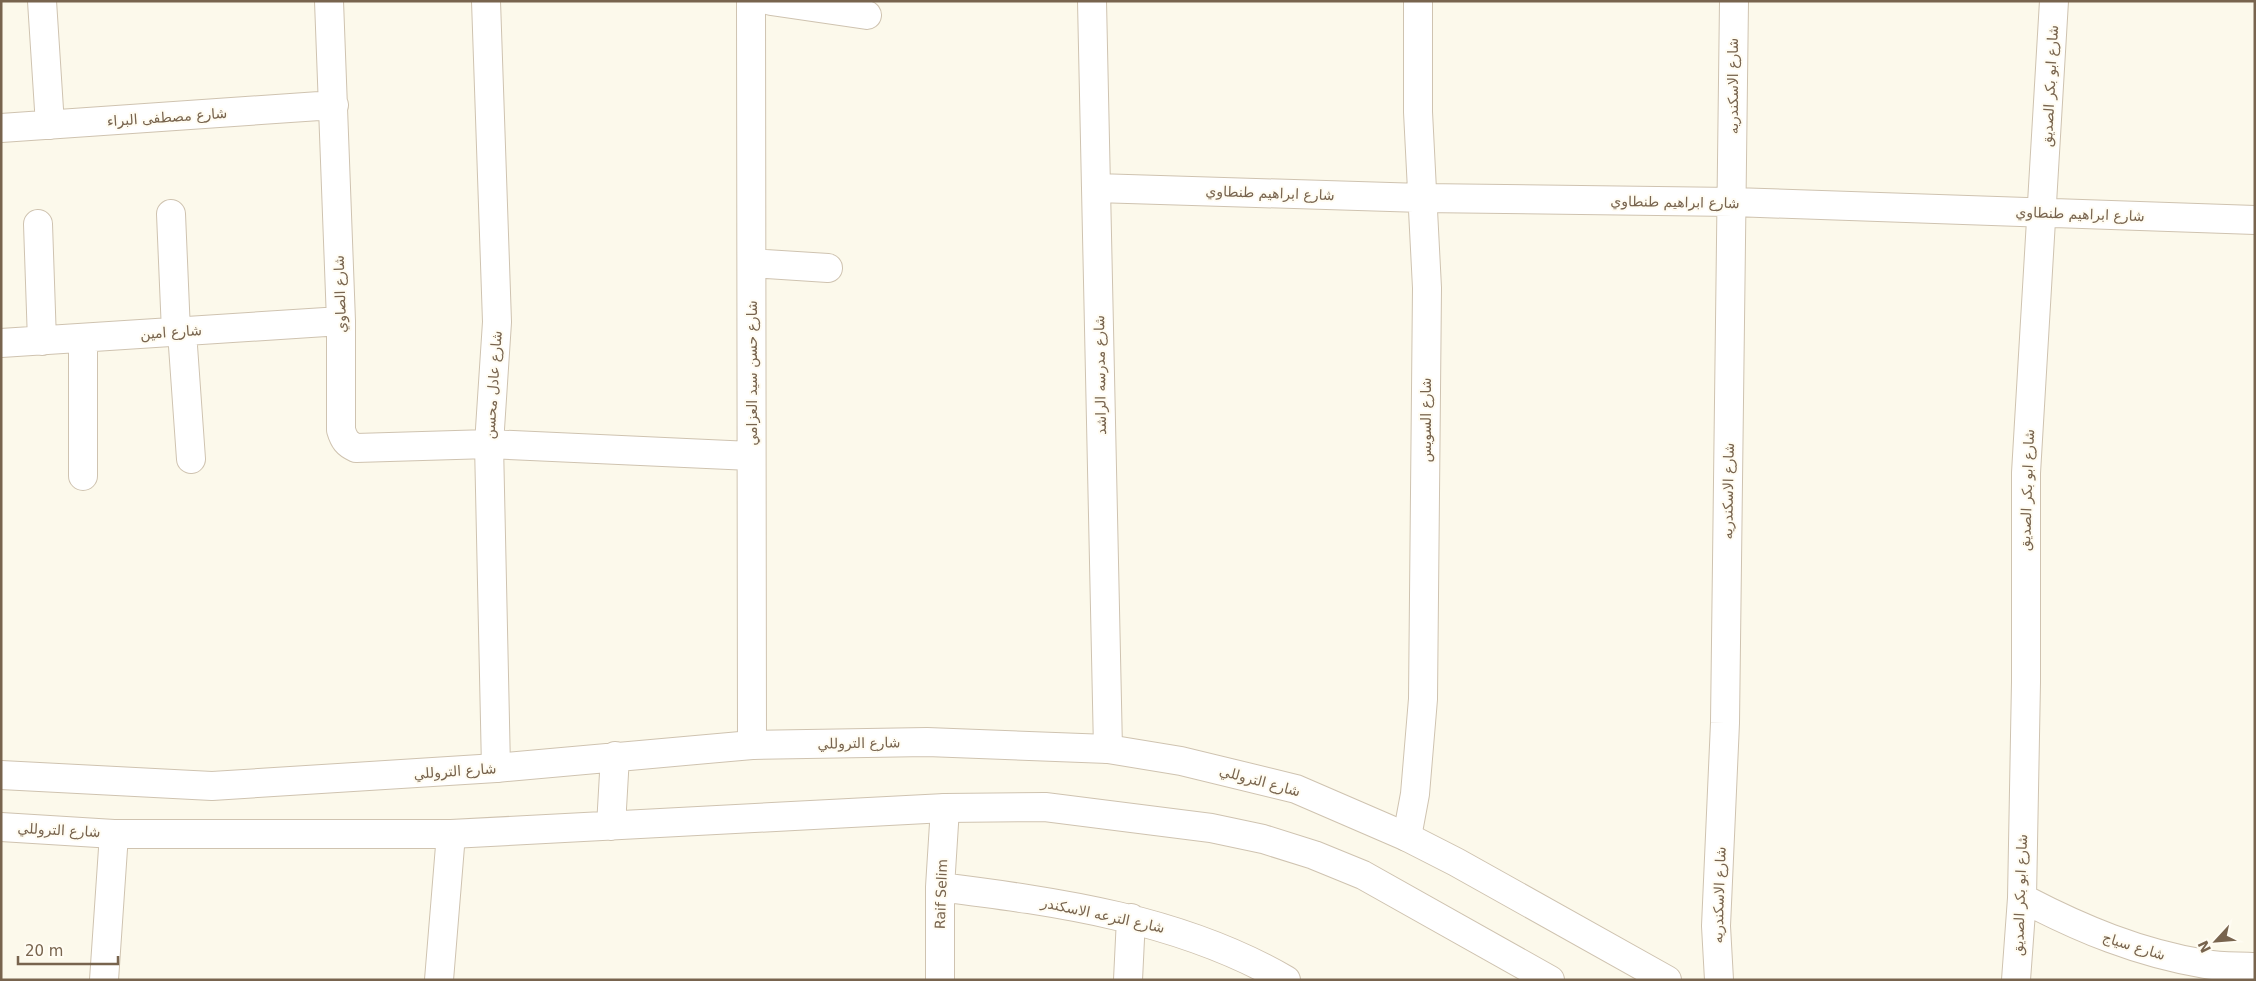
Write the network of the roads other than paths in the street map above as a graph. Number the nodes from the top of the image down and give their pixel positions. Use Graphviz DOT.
graph roads {
  1 [pos="42,1"];
  2 [pos="329,1"];
  3 [pos="486,1"];
  4 [pos="750,1"];
  5 [pos="771,1"];
  6 [pos="1092,1"];
  7 [pos="1418,1"];
  8 [pos="1734,1"];
  9 [pos="2054,1"];
  10 [pos="867,15"];
  11 [pos="334,105"];
  12 [pos="50,125"];
  13 [pos="1,128"];
  14 [pos="1096,188"];
  15 [pos="1422,198"];
  16 [pos="1733,202"];
  17 [pos="2043,212"];
  18 [pos="171,214"];
  19 [pos="2255,220"];
  20 [pos="38,224"];
  21 [pos="752,264"];
  22 [pos="828,268"];
  23 [pos="341,321"];
  24 [pos="179,332"];
  25 [pos="83,338"];
  26 [pos="42,341"];
  27 [pos="1,344"];
  28 [pos="489,444"];
  29 [pos="751,456"];
  30 [pos="191,459"];
  31 [pos="83,476"];
  32 [pos="752,745"];
  33 [pos="1108,749"];
  34 [pos="616,756"];
  35 [pos="496,768"];
  36 [pos="1,775"];
  37 [pos="945,808"];
  38 [pos="611,826"];
  39 [pos="1,827"];
  40 [pos="114,834"];
  41 [pos="451,834"];
  42 [pos="1406,837"];
  43 [pos="940,887"];
  44 [pos="2022,898"];
  45 [pos="1131,918"];
  46 [pos="2255,967"];
  47 [pos="104,980"];
  48 [pos="439,980"];
  49 [pos="940,980"];
  50 [pos="1128,980"];
  51 [pos="1286,980"];
  52 [pos="1550,980"];
  53 [pos="1667,980"];
  54 [pos="1719,980"];
  55 [pos="2016,980"];
  1 -- 12 [label="street"];
  2 -- 11 [label="street, شارع الصاوي"];
  3 -- 28 [label="street, شارع عادل محسن"];
  4 -- 21 [label="street, شارع حسن سيد العزامي"];
  5 -- 10 [label="street"];
  6 -- 14 [label="street, شارع مدرسه الراشد"];
  7 -- 15 [label="street, شارع السويس"];
  8 -- 16 [label="street, شارع الاسكندريه"];
  9 -- 17 [label="street, شارع ابو بكر الصديق"];
  11 -- 12 [label="street, شارع مصطفى البراء"];
  11 -- 23 [label="street, شارع الصاوي"];
  12 -- 13 [label="street, شارع مصطفى البراء"];
  14 -- 15 [label="street, شارع ابراهيم طنطاوي"];
  14 -- 33 [label="street, شارع مدرسه الراشد"];
  15 -- 16 [label="street, شارع ابراهيم طنطاوي"];
  15 -- 42 [label="street, شارع السويس"];
  16 -- 17 [label="street, شارع ابراهيم طنطاوي"];
  16 -- 54 [label="street, شارع الاسكندريه"];
  17 -- 19 [label="street, شارع ابراهيم طنطاوي"];
  17 -- 44 [label="street, شارع ابو بكر الصديق"];
  18 -- 24 [label="street"];
  20 -- 26 [label="street"];
  21 -- 22 [label="street"];
  21 -- 29 [label="street, شارع حسن سيد العزامي"];
  23 -- 24 [label="street, شارع امين"];
  23 -- 28 [label="street, شارع الصاوي"];
  24 -- 25 [label="street, شارع امين"];
  24 -- 30 [label="street"];
  25 -- 26 [label="street, شارع امين"];
  25 -- 31 [label="street"];
  26 -- 27 [label="street, شارع امين"];
  28 -- 29 [label="street"];
  28 -- 35 [label="street, شارع عادل محسن"];
  29 -- 32 [label="street, شارع حسن سيد العزامي"];
  32 -- 33 [label="street, شارع التروللي"];
  32 -- 34 [label="street, شارع التروللي"];
  33 -- 42 [label="street, شارع التروللي"];
  34 -- 35 [label="street, شارع التروللي"];
  34 -- 38 [label="street"];
  35 -- 36 [label="street, شارع التروللي"];
  37 -- 38 [label="street, شارع التروللي"];
  37 -- 43 [label="street, Raif Selim"];
  37 -- 52 [label="street, شارع التروللي"];
  38 -- 41 [label="street, شارع التروللي"];
  39 -- 40 [label="street, شارع التروللي"];
  40 -- 41 [label="street, شارع التروللي"];
  40 -- 47 [label="street"];
  41 -- 48 [label="street"];
  42 -- 53 [label="street, شارع التروللي"];
  43 -- 45 [label="street, شارع الترعه الاسكندر"];
  43 -- 49 [label="street, Raif Selim"];
  44 -- 46 [label="street, شارع سياج"];
  44 -- 55 [label="street, شارع ابو بكر الصديق"];
  45 -- 50 [label="street"];
  45 -- 51 [label="street, شارع الترعه الاسكندر"];
}
